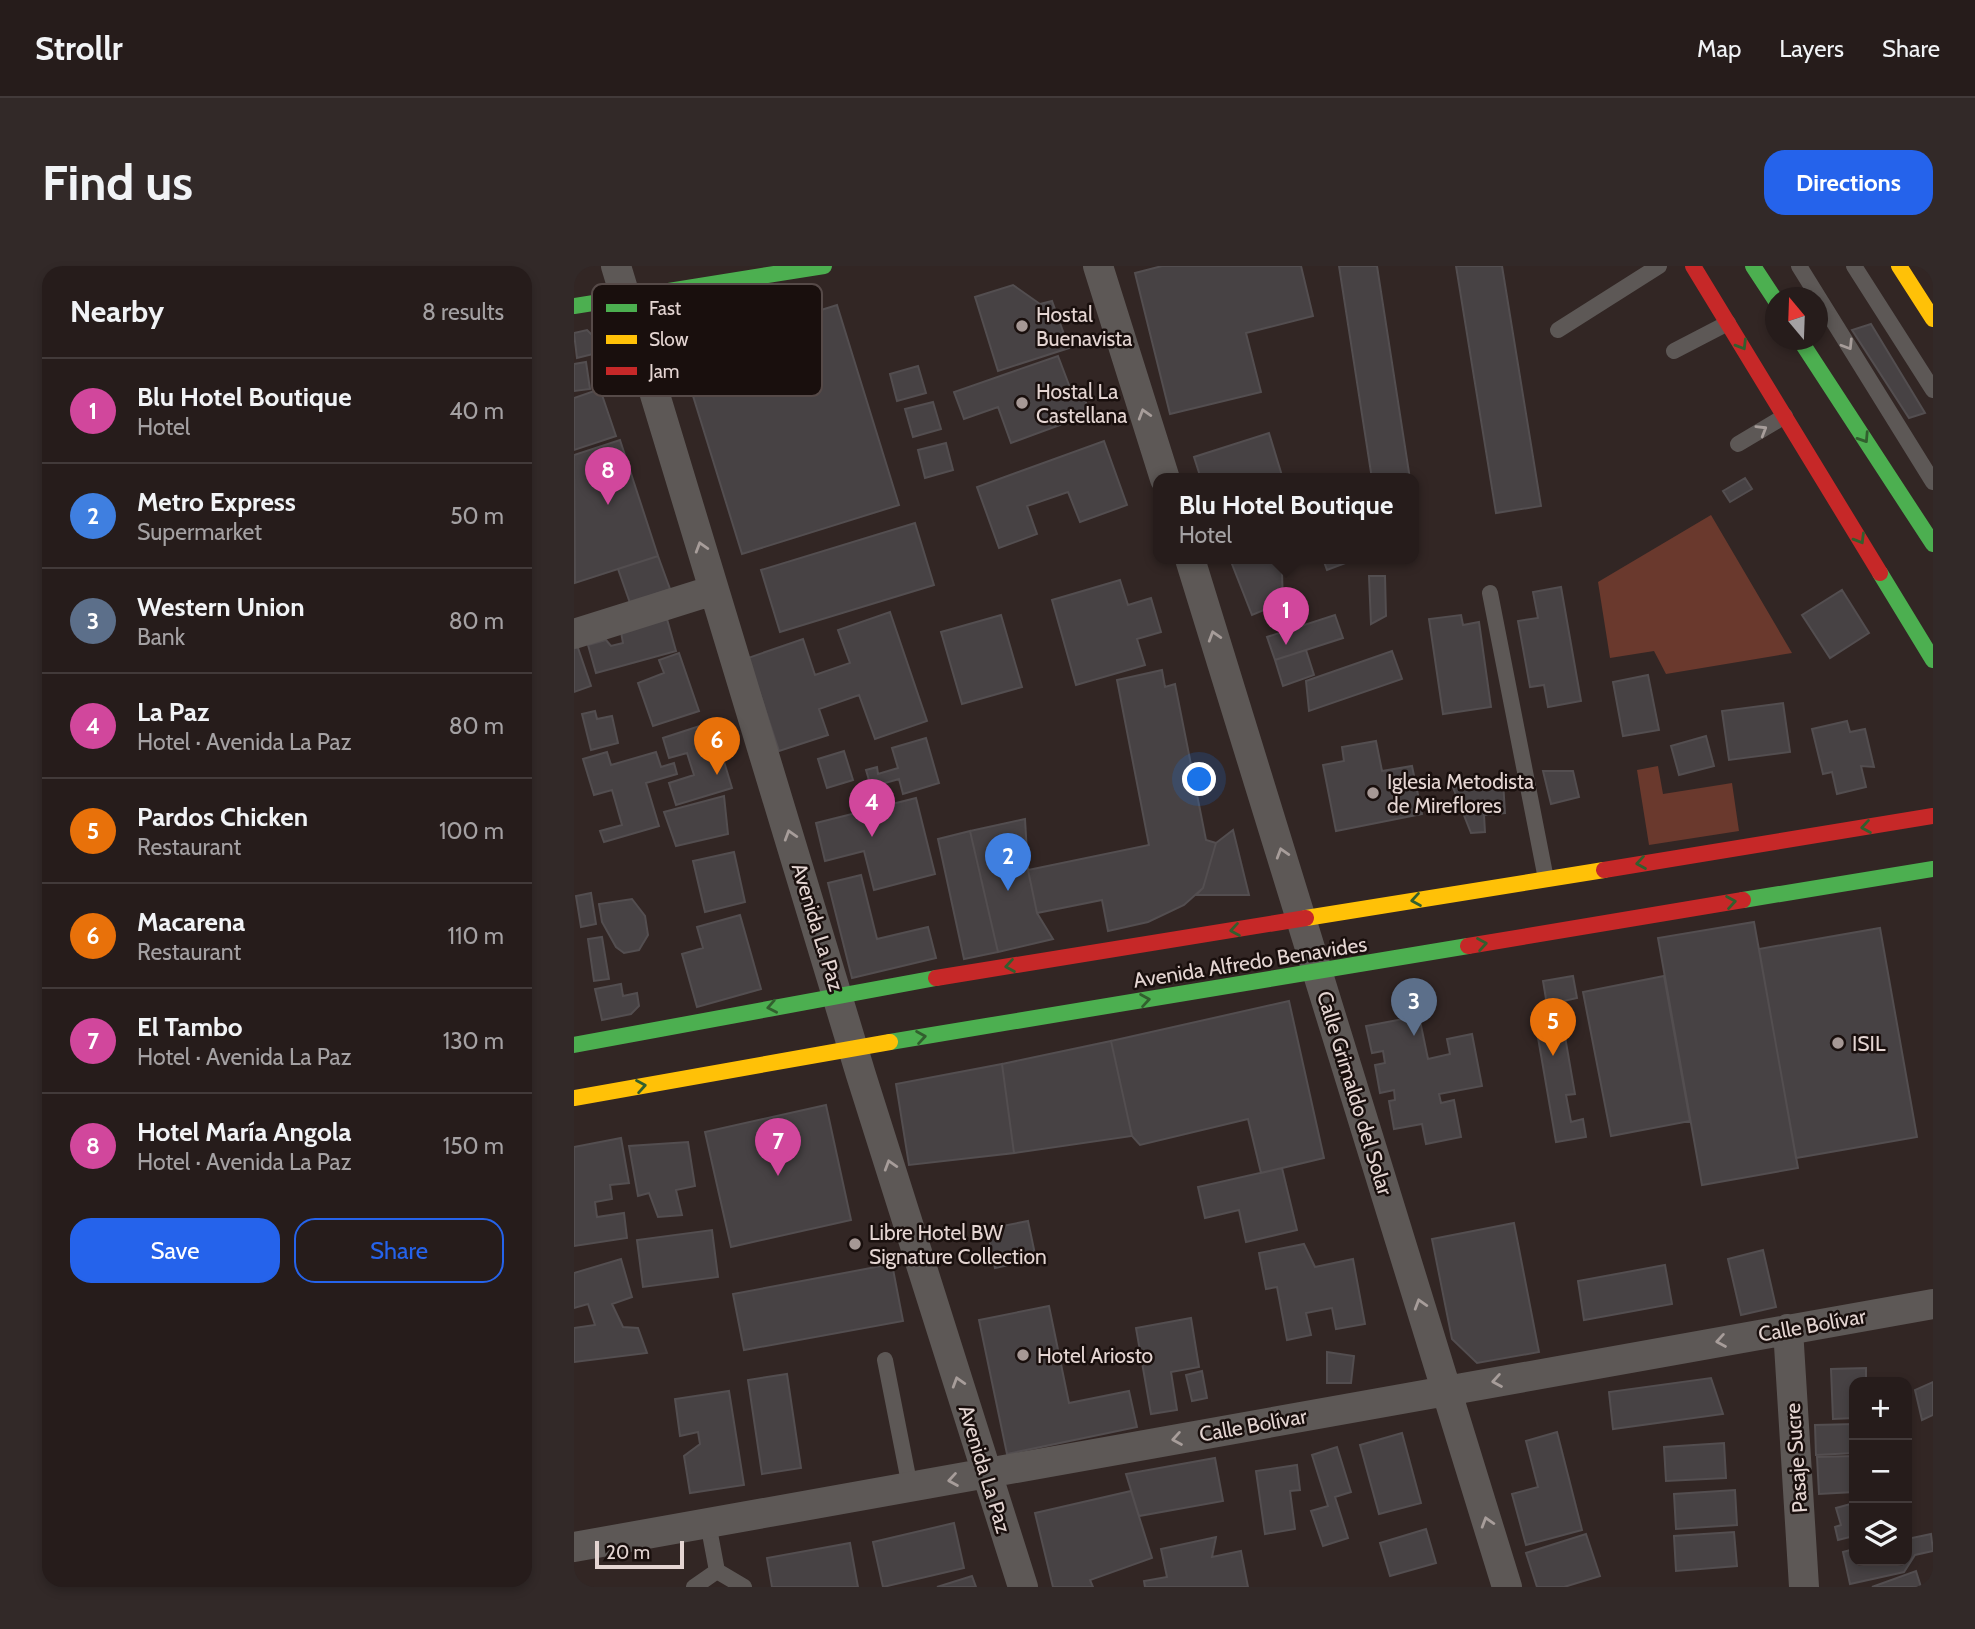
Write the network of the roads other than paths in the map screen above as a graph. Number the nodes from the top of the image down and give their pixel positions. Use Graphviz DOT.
graph roads {
  1 [pos="616,266"];
  2 [pos="824,266"];
  3 [pos="1098,266"];
  4 [pos="1659,266"];
  5 [pos="1693,266"];
  6 [pos="1753,266"];
  7 [pos="1798,266"];
  8 [pos="1854,266"];
  9 [pos="1899,266"];
  10 [pos="730,273"];
  11 [pos="621,284"];
  12 [pos="684,284"];
  13 [pos="1767,287"];
  14 [pos="592,303"];
  15 [pos="574,306"];
  16 [pos="1933,319"];
  17 [pos="1728,323"];
  18 [pos="1558,330"];
  19 [pos="1807,350"];
  20 [pos="1674,351"];
  21 [pos="1933,390"];
  22 [pos="655,396"];
  23 [pos="1785,416"];
  24 [pos="1738,444"];
  25 [pos="1163,473"];
  26 [pos="1933,482"];
  27 [pos="1933,544"];
  28 [pos="1192,564"];
  29 [pos="714,590"];
  30 [pos="1490,593"];
  31 [pos="574,634"];
  32 [pos="1933,660"];
  33 [pos="1933,816"];
  34 [pos="1933,869"];
  35 [pos="1546,879"];
  36 [pos="1302,919"];
  37 [pos="1318,972"];
  38 [pos="839,994"];
  39 [pos="574,1045"];
  40 [pos="853,1048"];
  41 [pos="574,1098"];
  42 [pos="1933,1304"];
  43 [pos="1788,1329"];
  44 [pos="885,1360"];
  45 [pos="1447,1390"];
  46 [pos="987,1474"];
  47 [pos="910,1486"];
  48 [pos="708,1523"];
  49 [pos="574,1547"];
  50 [pos="717,1571"];
  51 [pos="694,1587"];
  52 [pos="744,1587"];
  53 [pos="1023,1587"];
  54 [pos="1507,1587"];
  55 [pos="1804,1587"];
  1 -- 11 [label="street, Avenida La Paz"];
  2 -- 10 [label="main road"];
  25 -- 3 [label="street, one-way"];
  4 -- 18 [label="lane"];
  5 -- 17 [label="main road"];
  6 -- 13 [label="main road"];
  7 -- 26 [label="lane, one-way"];
  8 -- 21 [label="lane"];
  9 -- 16 [label="main road"];
  10 -- 12 [label="main road"];
  14 -- 15 [label="main road"];
  17 -- 20 [label="lane"];
  17 -- 23 [label="main road, one-way"];
  19 -- 27 [label="main road, one-way"];
  29 -- 22 [label="street, Avenida La Paz, one-way"];
  24 -- 23 [label="lane, one-way"];
  23 -- 32 [label="main road, one-way"];
  36 -- 28 [label="street, Calle Grimaldo del Solar, one-way"];
  29 -- 31 [label="street"];
  38 -- 29 [label="street, Avenida La Paz, one-way"];
  30 -- 35 [label="lane"];
  33 -- 35 [label="main road, Avenida Alfredo Benavides, one-way"];
  37 -- 34 [label="main road, Avenida Alfredo Benavides, one-way"];
  35 -- 36 [label="main road, Avenida Alfredo Benavides, one-way"];
  36 -- 37 [label="street, Calle Grimaldo del Solar"];
  36 -- 38 [label="main road, Avenida Alfredo Benavides, one-way"];
  40 -- 37 [label="main road, Avenida Alfredo Benavides, one-way"];
  45 -- 37 [label="street, Calle Grimaldo del Solar, one-way"];
  38 -- 39 [label="main road, Avenida Alfredo Benavides, one-way"];
  38 -- 40 [label="street, Avenida La Paz"];
  41 -- 40 [label="main road, Avenida Alfredo Benavides, one-way"];
  46 -- 40 [label="street, Avenida La Paz, one-way"];
  42 -- 43 [label="street, Calle Bolívar"];
  43 -- 45 [label="street, Calle Bolívar, one-way"];
  43 -- 55 [label="street, Pasaje Sucre"];
  44 -- 47 [label="lane"];
  45 -- 46 [label="street, Calle Bolívar, one-way"];
  54 -- 45 [label="street, Calle Grimaldo del Solar, one-way"];
  46 -- 47 [label="street, Calle Bolívar, one-way"];
  46 -- 53 [label="street, Avenida La Paz"];
  47 -- 48 [label="street, Calle Bolívar"];
  48 -- 49 [label="street, Calle Bolívar"];
  48 -- 50 [label="lane"];
  50 -- 51 [label="lane"];
  50 -- 52 [label="lane"];
}
